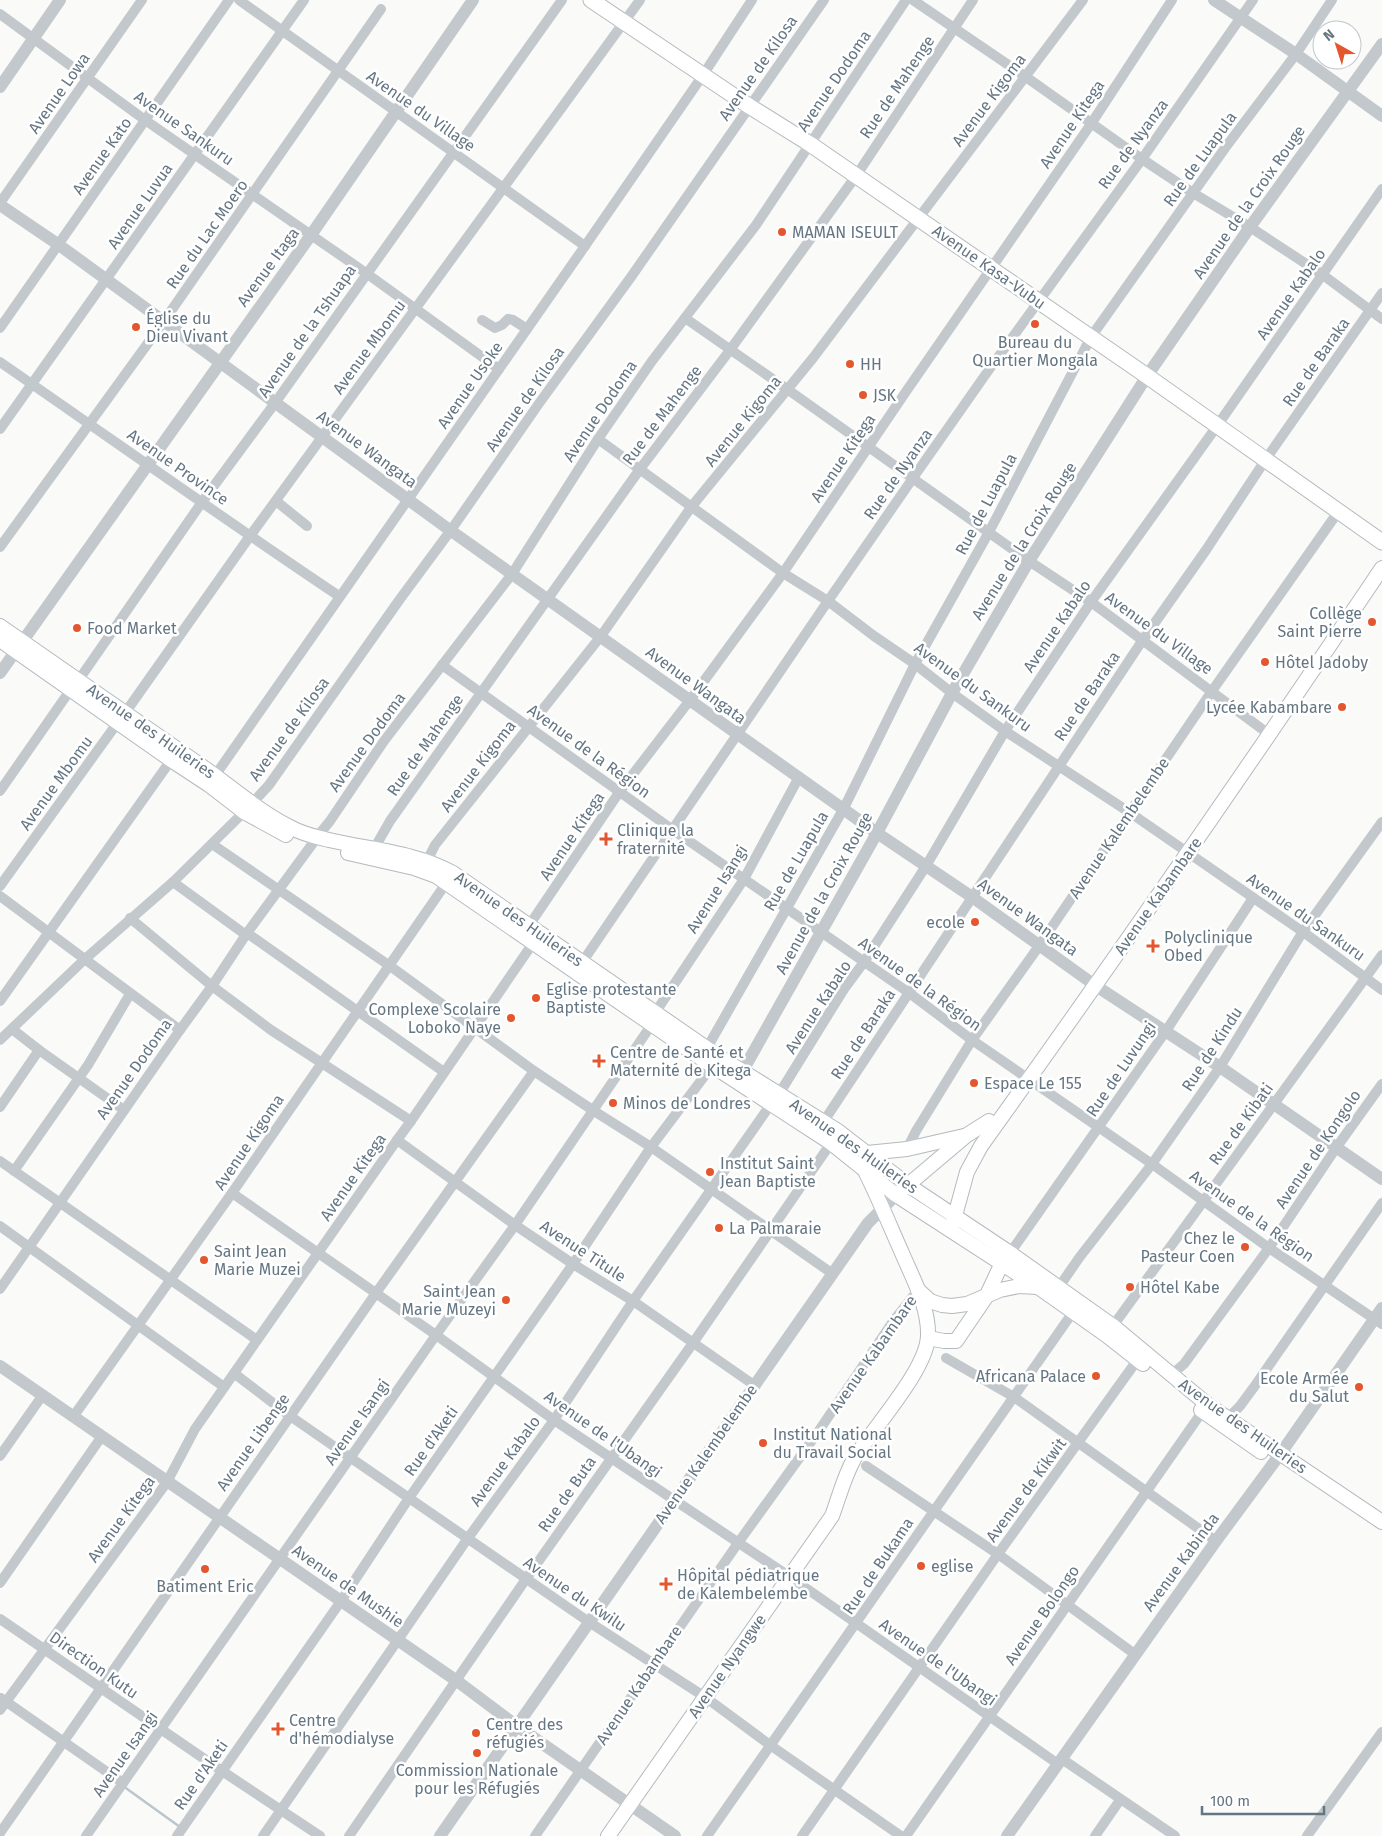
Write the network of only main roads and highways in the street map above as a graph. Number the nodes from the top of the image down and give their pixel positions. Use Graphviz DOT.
graph roads {
  1 [pos="591,0"];
  2 [pos="1382,542"];
  3 [pos="1382,568"];
  4 [pos="0,626"];
  5 [pos="0,640"];
  6 [pos="19,646"];
  7 [pos="122,718"];
  8 [pos="212,780"];
  9 [pos="315,840"];
  10 [pos="450,878"];
  11 [pos="579,967"];
  12 [pos="654,1018"];
  13 [pos="740,1077"];
  14 [pos="775,1099"];
  15 [pos="989,1121"];
  16 [pos="967,1135"];
  17 [pos="867,1153"];
  18 [pos="865,1171"];
  19 [pos="908,1185"];
  20 [pos="896,1195"];
  21 [pos="955,1216"];
  22 [pos="951,1231"];
  23 [pos="1006,1258"];
  24 [pos="1038,1287"];
  25 [pos="918,1290"];
  26 [pos="986,1297"];
  27 [pos="1110,1331"];
  28 [pos="928,1338"];
  29 [pos="1278,1457"];
  30 [pos="1382,1522"];
  31 [pos="1382,1532"];
  32 [pos="608,1836"];
  1 -- 2 [label="main road, Avenue Kasa-Vubu"];
  3 -- 21 [label="main road, Avenue Kabambare"];
  4 -- 6 [label="main road, Avenue des Huileries"];
  5 -- 6 [label="main road, Avenue des Huileries"];
  6 -- 7 [label="main road, Avenue des Huileries"];
  7 -- 8 [label="main road, Avenue des Huileries"];
  7 -- 8 [label="main road, Avenue des Huileries"];
  8 -- 9 [label="main road, Avenue des Huileries"];
  9 -- 10 [label="main road, Avenue des Huileries"];
  9 -- 10 [label="main road, Avenue des Huileries"];
  10 -- 11 [label="main road, Avenue des Huileries"];
  10 -- 11 [label="main road, Avenue des Huileries"];
  11 -- 12 [label="main road, Avenue des Huileries"];
  12 -- 13 [label="main road, Avenue des Huileries"];
  12 -- 13 [label="main road, Avenue des Huileries"];
  13 -- 14 [label="main road, Avenue des Huileries"];
  14 -- 17 [label="main road, Avenue des Huileries"];
  14 -- 18 [label="main road, Avenue des Huileries"];
  15 -- 16 [label="main road, Avenue Kalembelembe"];
  16 -- 17 [label="main road"];
  16 -- 19 [label="main road, Avenue Kalembelembe"];
  17 -- 19 [label="main road, Avenue des Huileries"];
  18 -- 20 [label="main road, Avenue des Huileries"];
  18 -- 25 [label="main road, Avenue Nyangwe"];
  19 -- 20 [label="main road, Avenue Kalembelembe"];
  19 -- 21 [label="main road, Avenue des Huileries"];
  20 -- 22 [label="main road, Avenue des Huileries"];
  21 -- 22 [label="main road, Avenue Kabambare"];
  21 -- 23 [label="main road, Avenue des Huileries"];
  22 -- 23 [label="main road, Avenue des Huileries"];
  23 -- 24 [label="main road, Avenue des Huileries"];
  23 -- 26 [label="main road"];
  23 -- 27 [label="main road, Avenue des Huileries"];
  24 -- 26 [label="main road"];
  24 -- 27 [label="main road, Avenue des Huileries"];
  25 -- 26 [label="main road"];
  25 -- 28 [label="main road, Avenue Nyangwe"];
  26 -- 28 [label="main road"];
  27 -- 29 [label="main road, Avenue des Huileries"];
  27 -- 29 [label="main road, Avenue des Huileries"];
  28 -- 32 [label="main road, Avenue Nyangwe"];
  29 -- 30 [label="main road, Avenue des Huileries"];
  29 -- 31 [label="main road, Avenue des Huileries"];
}
